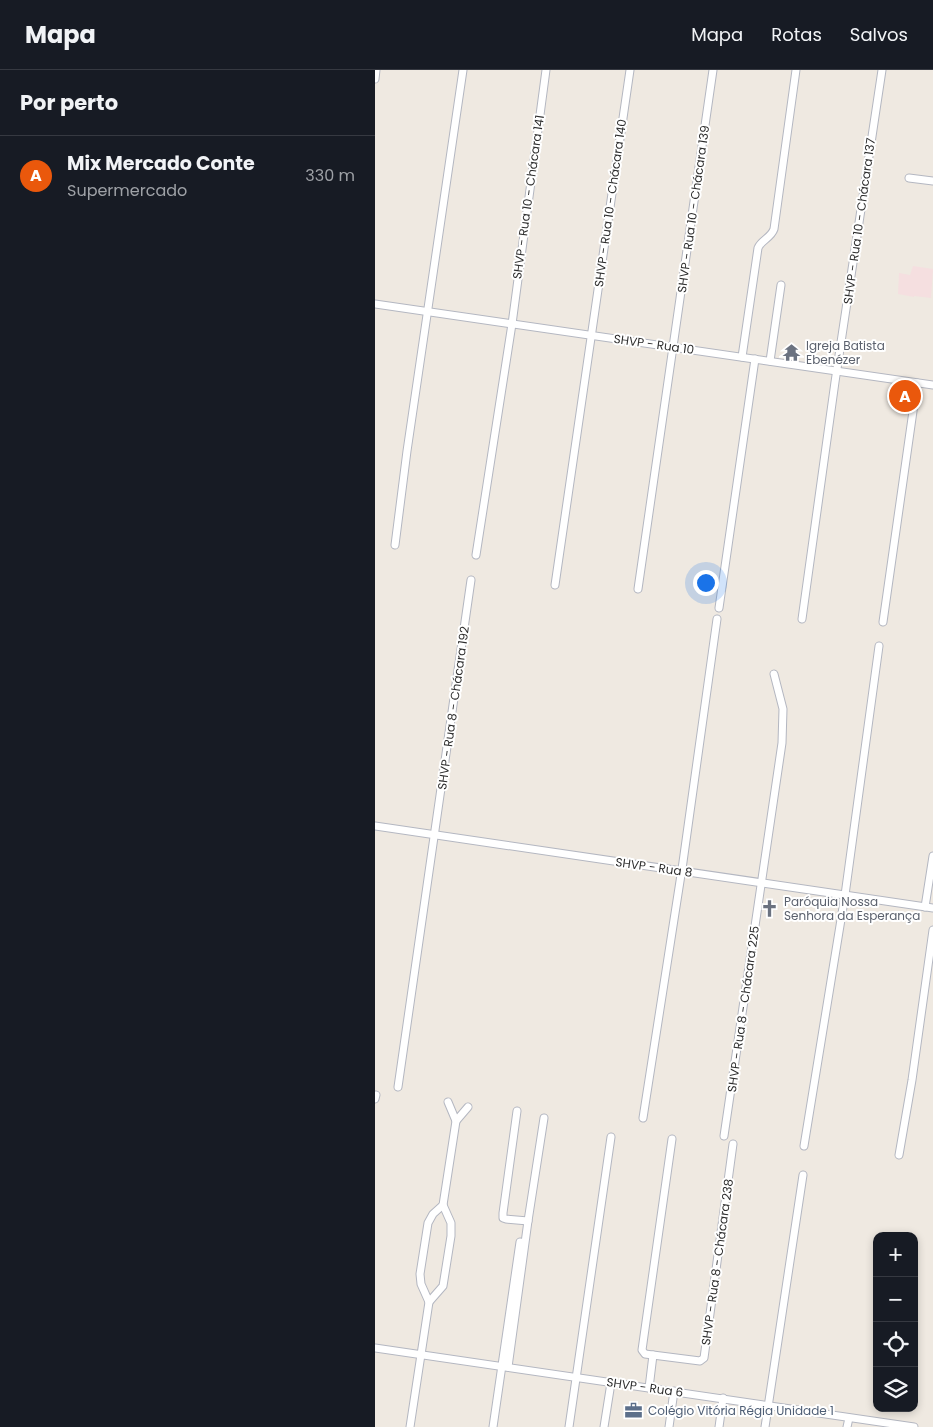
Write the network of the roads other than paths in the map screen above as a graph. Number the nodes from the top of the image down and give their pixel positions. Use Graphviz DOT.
graph roads {
  1 [pos="376,70"];
  2 [pos="463,70"];
  3 [pos="546,70"];
  4 [pos="630,70"];
  5 [pos="713,70"];
  6 [pos="796,70"];
  7 [pos="882,70"];
  8 [pos="375,79"];
  9 [pos="909,178"];
  10 [pos="933,181"];
  11 [pos="781,285"];
  12 [pos="375,304"];
  13 [pos="427,311"];
  14 [pos="512,324"];
  15 [pos="591,335"];
  16 [pos="674,347"];
  17 [pos="742,357"];
  18 [pos="755,359"];
  19 [pos="770,362"];
  20 [pos="837,371"];
  21 [pos="917,383"];
  22 [pos="933,385"];
  23 [pos="395,545"];
  24 [pos="476,555"];
  25 [pos="471,580"];
  26 [pos="555,585"];
  27 [pos="639,589"];
  28 [pos="719,608"];
  29 [pos="802,618"];
  30 [pos="717,619"];
  31 [pos="883,622"];
  32 [pos="879,646"];
  33 [pos="774,674"];
  34 [pos="375,826"];
  35 [pos="435,835"];
  36 [pos="933,856"];
  37 [pos="681,871"];
  38 [pos="761,882"];
  39 [pos="845,895"];
  40 [pos="925,907"];
  41 [pos="933,908"];
  42 [pos="933,930"];
  43 [pos="398,1087"];
  44 [pos="376,1095"];
  45 [pos="375,1099"];
  46 [pos="448,1102"];
  47 [pos="469,1107"];
  48 [pos="517,1111"];
  49 [pos="544,1118"];
  50 [pos="643,1118"];
  51 [pos="455,1121"];
  52 [pos="724,1136"];
  53 [pos="611,1137"];
  54 [pos="672,1139"];
  55 [pos="733,1144"];
  56 [pos="804,1146"];
  57 [pos="899,1155"];
  58 [pos="803,1175"];
  59 [pos="443,1205"];
  60 [pos="525,1224"];
  61 [pos="429,1302"];
  62 [pos="375,1348"];
  63 [pos="421,1354"];
  64 [pos="653,1356"];
  65 [pos="505,1366"];
  66 [pos="576,1377"];
  67 [pos="611,1383"];
  68 [pos="649,1388"];
  69 [pos="674,1391"];
  70 [pos="723,1398"];
  71 [pos="769,1405"];
  72 [pos="849,1418"];
  73 [pos="879,1424"];
  74 [pos="410,1427"];
  75 [pos="493,1427"];
  76 [pos="569,1427"];
  77 [pos="605,1427"];
  78 [pos="669,1427"];
  79 [pos="719,1427"];
  80 [pos="765,1427"];
  81 [pos="847,1427"];
  82 [pos="914,1427"];
  1 -- 8 [label="street"];
  2 -- 13 [label="street"];
  3 -- 14 [label="street, SHVP - Rua 10 - Chácara 141"];
  4 -- 15 [label="street, SHVP - Rua 10 - Chácara 140"];
  5 -- 16 [label="street, SHVP - Rua 10 - Chácara 139"];
  6 -- 17 [label="street"];
  7 -- 20 [label="street, SHVP - Rua 10 - Chácara 137"];
  9 -- 10 [label="street"];
  11 -- 19 [label="street"];
  12 -- 13 [label="street, SHVP - Rua 10"];
  13 -- 14 [label="street, SHVP - Rua 10"];
  13 -- 23 [label="street"];
  14 -- 15 [label="street, SHVP - Rua 10"];
  14 -- 24 [label="street, SHVP - Rua 10 - Chácara 141"];
  15 -- 16 [label="street, SHVP - Rua 10"];
  15 -- 26 [label="street, SHVP - Rua 10 - Chácara 140"];
  16 -- 17 [label="street, SHVP - Rua 10"];
  16 -- 27 [label="street, SHVP - Rua 10 - Chácara 139"];
  17 -- 18 [label="street, SHVP - Rua 10"];
  18 -- 19 [label="street, SHVP - Rua 10"];
  18 -- 28 [label="street"];
  19 -- 20 [label="street, SHVP - Rua 10"];
  20 -- 21 [label="street, SHVP - Rua 10"];
  20 -- 29 [label="street, SHVP - Rua 10 - Chácara 137"];
  21 -- 22 [label="street, SHVP - Rua 10"];
  21 -- 31 [label="street"];
  25 -- 35 [label="street, SHVP - Rua 8 - Chácara 192"];
  30 -- 37 [label="street"];
  32 -- 39 [label="street"];
  33 -- 38 [label="street, SHVP - Rua 8 - Chácara 225"];
  34 -- 35 [label="street, SHVP - Rua 8"];
  35 -- 37 [label="street, SHVP - Rua 8"];
  35 -- 43 [label="street, SHVP - Rua 8 - Chácara 192"];
  36 -- 40 [label="street"];
  37 -- 38 [label="street, SHVP - Rua 8"];
  37 -- 50 [label="street"];
  38 -- 39 [label="street, SHVP - Rua 8"];
  38 -- 52 [label="street, SHVP - Rua 8 - Chácara 225"];
  39 -- 40 [label="street, SHVP - Rua 8"];
  39 -- 56 [label="street"];
  40 -- 41 [label="street, SHVP - Rua 8"];
  42 -- 57 [label="street"];
  44 -- 45 [label="street"];
  46 -- 51 [label="street"];
  47 -- 51 [label="street"];
  48 -- 60 [label="street"];
  49 -- 60 [label="street"];
  51 -- 59 [label="street"];
  53 -- 66 [label="street"];
  54 -- 64 [label="street"];
  55 -- 64 [label="street, SHVP - Rua 8 - Chácara 238"];
  58 -- 71 [label="street"];
  59 -- 61 [label="street"];
  59 -- 61 [label="street"];
  60 -- 65 [label="street"];
  61 -- 63 [label="street"];
  62 -- 63 [label="street, SHVP - Rua 6"];
  63 -- 65 [label="street, SHVP - Rua 6"];
  63 -- 74 [label="street"];
  64 -- 68 [label="street"];
  65 -- 66 [label="street, SHVP - Rua 6"];
  65 -- 75 [label="street"];
  66 -- 67 [label="street, SHVP - Rua 6"];
  66 -- 76 [label="street"];
  67 -- 68 [label="street, SHVP - Rua 6"];
  67 -- 77 [label="street"];
  68 -- 69 [label="street, SHVP - Rua 6"];
  69 -- 70 [label="street, SHVP - Rua 6"];
  69 -- 78 [label="street"];
  70 -- 71 [label="street, SHVP - Rua 6"];
  70 -- 79 [label="street"];
  71 -- 72 [label="street, SHVP - Rua 6"];
  71 -- 80 [label="street"];
  72 -- 73 [label="street, SHVP - Rua 6"];
  72 -- 81 [label="street"];
  73 -- 82 [label="street, SHVP - Rua 6"];
}
